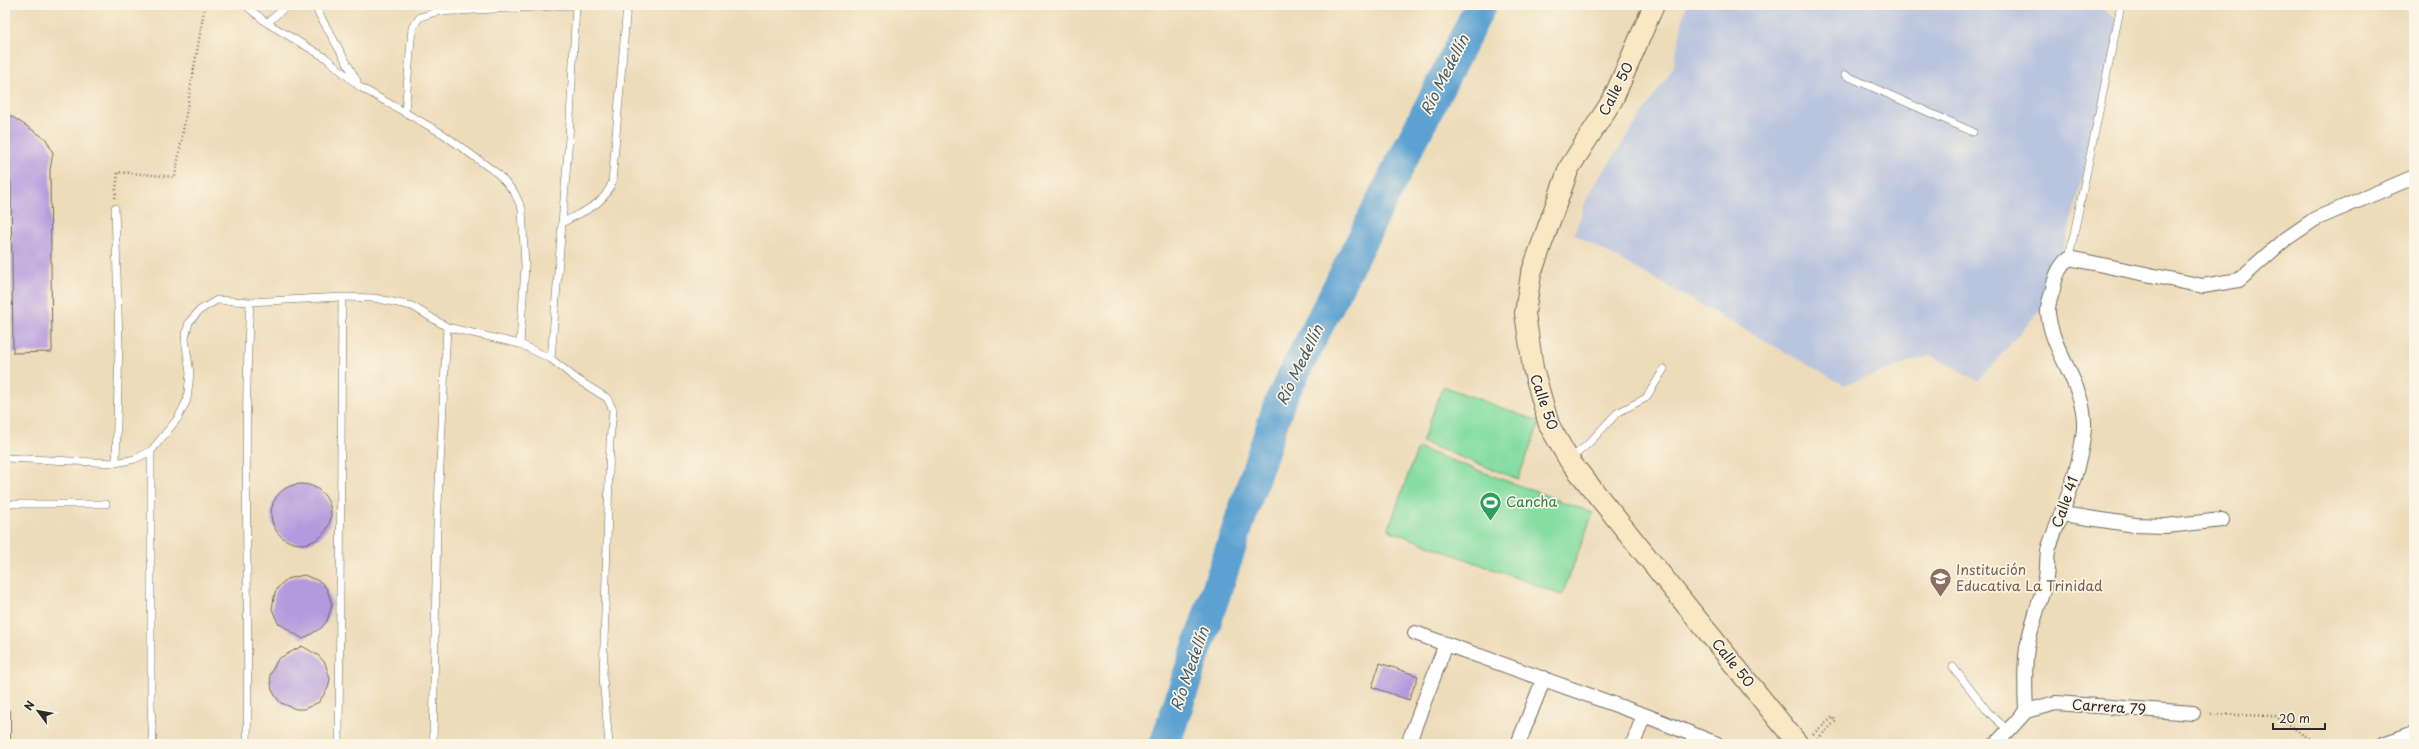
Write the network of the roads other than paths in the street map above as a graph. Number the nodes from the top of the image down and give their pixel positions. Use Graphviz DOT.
graph roads {
  1 [pos="245,5"];
  2 [pos="288,5"];
  3 [pos="314,5"];
  4 [pos="577,5"];
  5 [pos="627,5"];
  6 [pos="1654,5"];
  7 [pos="2121,5"];
  8 [pos="457,8"];
  9 [pos="267,23"];
  10 [pos="1845,75"];
  11 [pos="360,87"];
  12 [pos="405,113"];
  13 [pos="1973,132"];
  14 [pos="2414,177"];
  15 [pos="115,208"];
  16 [pos="562,223"];
  17 [pos="2069,258"];
  18 [pos="342,297"];
  19 [pos="250,302"];
  20 [pos="447,327"];
  21 [pos="520,344"];
  22 [pos="551,359"];
  23 [pos="1664,369"];
  24 [pos="151,451"];
  25 [pos="5,458"];
  26 [pos="1569,460"];
  27 [pos="116,463"];
  28 [pos="5,504"];
  29 [pos="106,504"];
  30 [pos="2062,514"];
  31 [pos="2222,520"];
  32 [pos="1415,633"];
  33 [pos="1446,644"];
  34 [pos="1953,667"];
  35 [pos="1544,678"];
  36 [pos="2026,711"];
  37 [pos="2193,713"];
  38 [pos="5,714"];
  39 [pos="1644,715"];
  40 [pos="2009,732"];
  41 [pos="2410,738"];
  42 [pos="5,744"];
  43 [pos="153,744"];
  44 [pos="247,744"];
  45 [pos="338,744"];
  46 [pos="433,744"];
  47 [pos="609,744"];
  48 [pos="1408,744"];
  49 [pos="1518,744"];
  50 [pos="1633,744"];
  51 [pos="1717,744"];
  52 [pos="1798,744"];
  53 [pos="1996,744"];
  54 [pos="2383,744"];
  1 -- 9 [label="lane"];
  2 -- 9 [label="lane"];
  3 -- 11 [label="lane"];
  4 -- 8 [label="lane"];
  4 -- 16 [label="lane"];
  5 -- 16 [label="lane"];
  6 -- 26 [label="main road, Calle 50"];
  7 -- 17 [label="lane"];
  8 -- 12 [label="lane"];
  9 -- 11 [label="lane"];
  10 -- 13 [label="lane"];
  11 -- 12 [label="lane"];
  12 -- 21 [label="lane"];
  14 -- 17 [label="street"];
  15 -- 27 [label="lane"];
  16 -- 22 [label="lane"];
  17 -- 30 [label="street, Calle 41"];
  18 -- 19 [label="lane"];
  18 -- 20 [label="lane"];
  18 -- 45 [label="lane"];
  19 -- 24 [label="lane"];
  19 -- 44 [label="lane"];
  20 -- 21 [label="lane"];
  20 -- 46 [label="lane"];
  21 -- 22 [label="lane"];
  22 -- 47 [label="lane"];
  23 -- 26 [label="lane"];
  24 -- 27 [label="lane"];
  24 -- 43 [label="lane"];
  25 -- 27 [label="lane"];
  26 -- 52 [label="main road, Calle 50"];
  28 -- 29 [label="lane"];
  30 -- 31 [label="street"];
  30 -- 36 [label="street, Calle 41"];
  32 -- 33 [label="street"];
  33 -- 35 [label="street"];
  33 -- 48 [label="street"];
  34 -- 40 [label="lane"];
  35 -- 39 [label="street"];
  35 -- 49 [label="street"];
  36 -- 37 [label="street, Carrera 79"];
  36 -- 40 [label="street"];
  38 -- 42 [label="street"];
  39 -- 50 [label="street"];
  39 -- 51 [label="street"];
  40 -- 53 [label="street"];
  41 -- 54 [label="street"];
}
